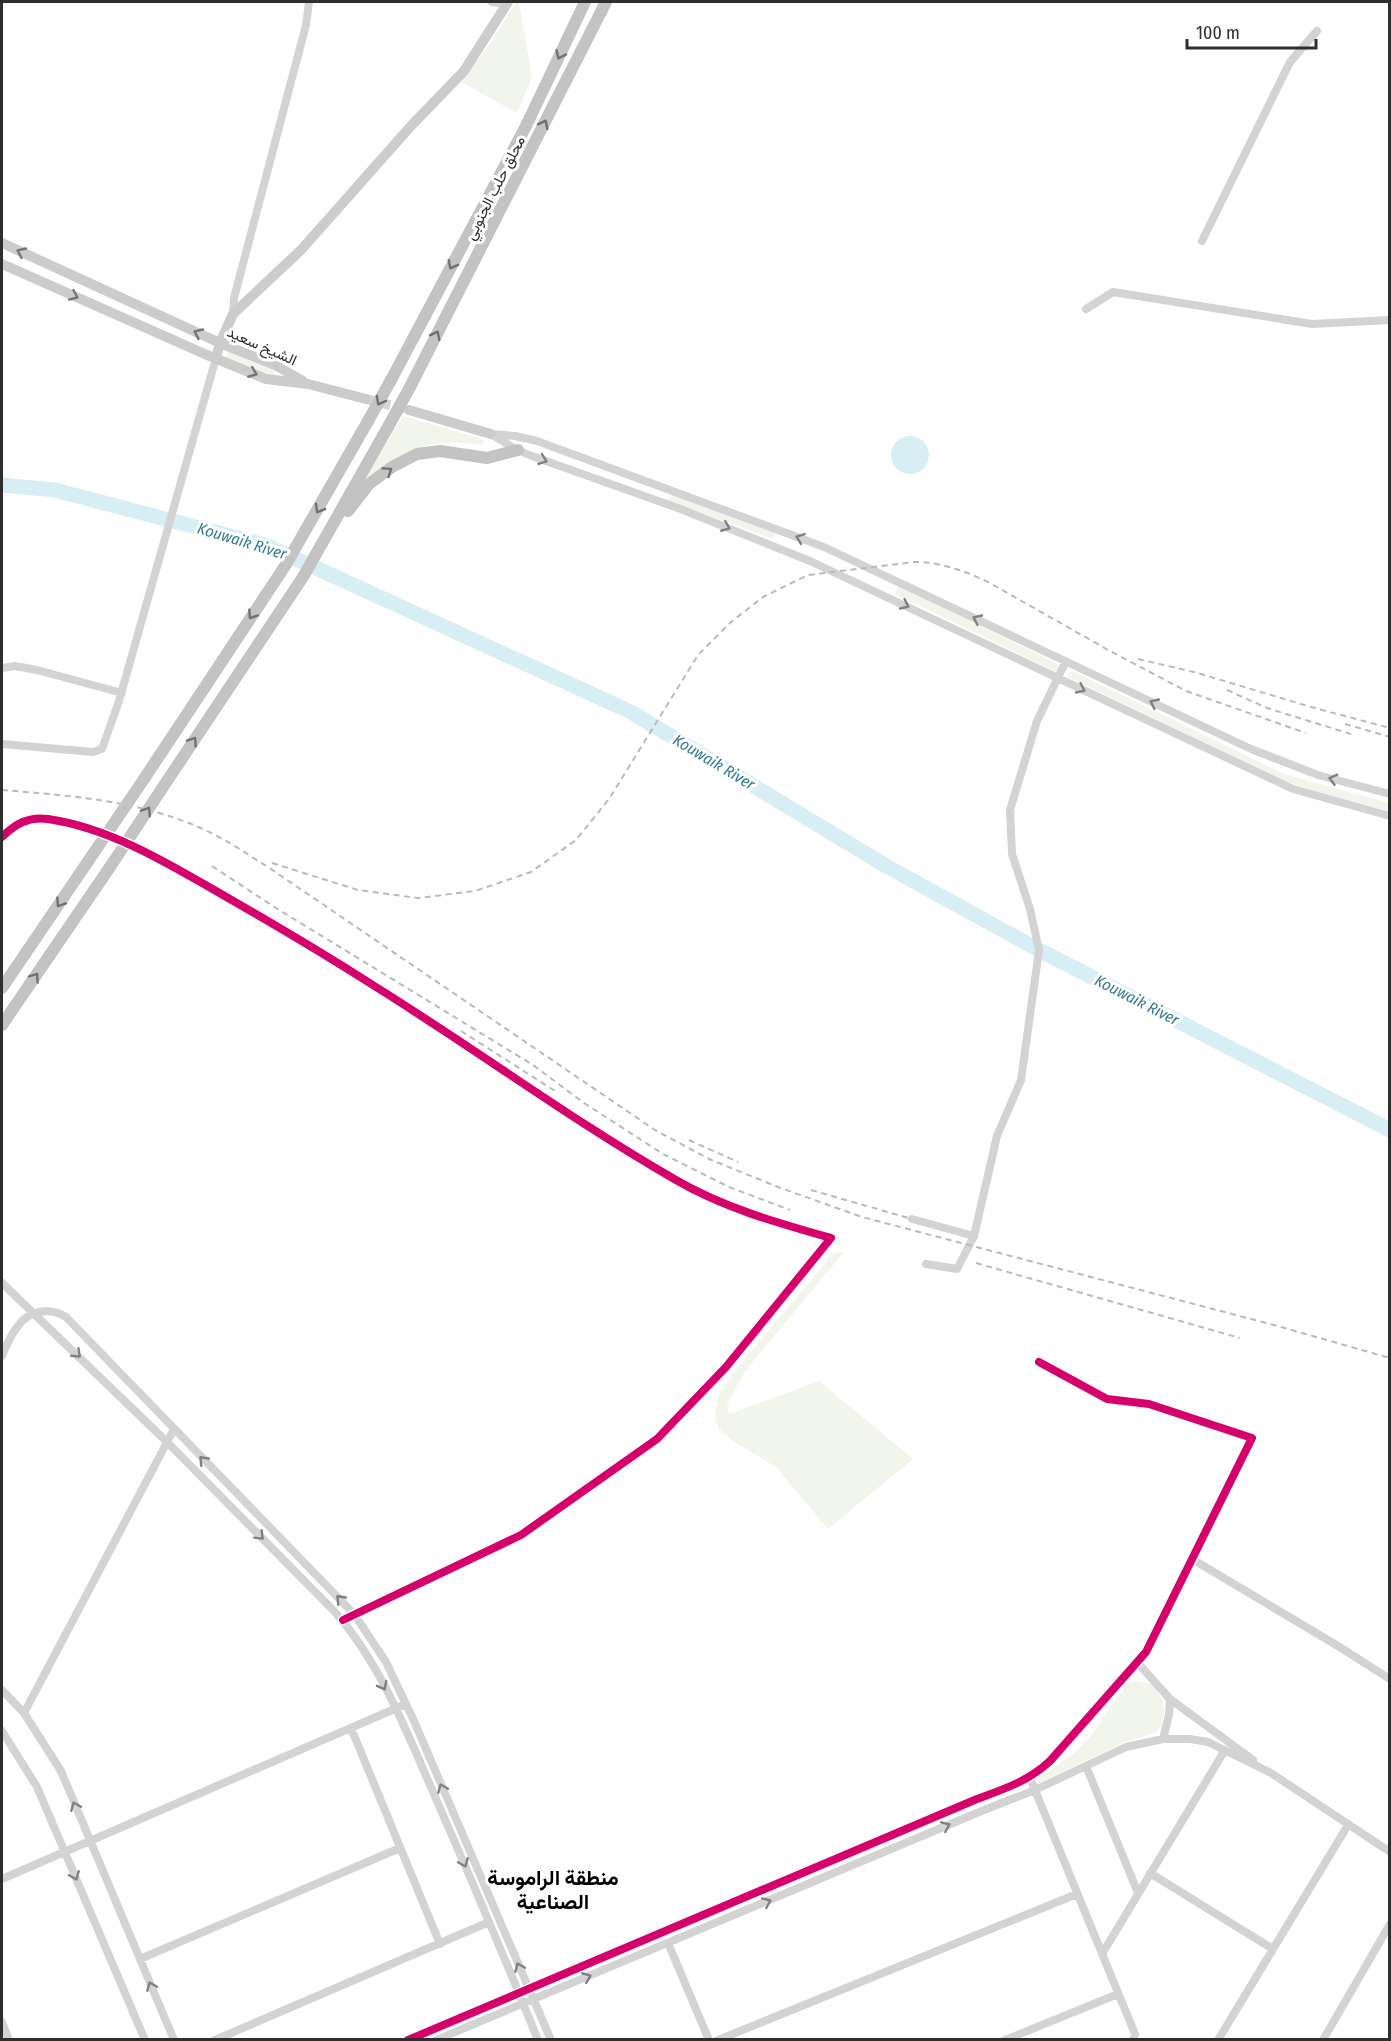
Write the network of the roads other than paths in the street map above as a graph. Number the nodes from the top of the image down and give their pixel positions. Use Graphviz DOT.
graph roads {
  1 [pos="309,2"];
  2 [pos="492,2"];
  3 [pos="585,2"];
  4 [pos="606,2"];
  5 [pos="507,3"];
  6 [pos="1317,31"];
  7 [pos="1202,241"];
  8 [pos="2,243"];
  9 [pos="2,264"];
  10 [pos="1086,309"];
  11 [pos="233,314"];
  12 [pos="1389,320"];
  13 [pos="220,343"];
  14 [pos="216,358"];
  15 [pos="308,384"];
  16 [pos="366,399"];
  17 [pos="409,410"];
  18 [pos="491,434"];
  19 [pos="519,450"];
  20 [pos="321,545"];
  21 [pos="1066,661"];
  22 [pos="2,668"];
  23 [pos="1058,678"];
  24 [pos="122,693"];
  25 [pos="2,744"];
  26 [pos="1389,794"];
  27 [pos="1389,816"];
  28 [pos="2,837"];
  29 [pos="2,988"];
  30 [pos="2,1025"];
  31 [pos="912,1219"];
  32 [pos="974,1236"];
  33 [pos="926,1264"];
  34 [pos="2,1283"];
  35 [pos="35,1314"];
  36 [pos="2,1356"];
  37 [pos="1039,1362"];
  38 [pos="174,1429"];
  39 [pos="166,1441"];
  40 [pos="255,1513"];
  41 [pos="246,1522"];
  42 [pos="1192,1559"];
  43 [pos="354,1614"];
  44 [pos="343,1620"];
  45 [pos="1136,1661"];
  46 [pos="1389,1679"];
  47 [pos="2,1690"];
  48 [pos="1170,1699"];
  49 [pos="406,1704"];
  50 [pos="396,1709"];
  51 [pos="24,1713"];
  52 [pos="351,1728"];
  53 [pos="2,1731"];
  54 [pos="1164,1739"];
  55 [pos="1225,1750"];
  56 [pos="1086,1766"];
  57 [pos="1271,1773"];
  58 [pos="1030,1778"];
  59 [pos="1035,1790"];
  60 [pos="1348,1825"];
  61 [pos="89,1839"];
  62 [pos="400,1848"];
  63 [pos="64,1850"];
  64 [pos="1389,1852"];
  65 [pos="1150,1873"];
  66 [pos="2,1878"];
  67 [pos="1138,1893"];
  68 [pos="1077,1894"];
  69 [pos="489,1922"];
  70 [pos="1389,1924"];
  71 [pos="668,1943"];
  72 [pos="440,1944"];
  73 [pos="1273,1949"];
  74 [pos="1102,1954"];
  75 [pos="140,1959"];
  76 [pos="528,1988"];
  77 [pos="518,1992"];
  78 [pos="1118,1994"];
  79 [pos="534,1999"];
  80 [pos="523,2003"];
  81 [pos="2,2022"];
  82 [pos="9,2040"];
  83 [pos="145,2040"];
  84 [pos="174,2040"];
  85 [pos="215,2040"];
  86 [pos="408,2040"];
  87 [pos="436,2040"];
  88 [pos="538,2040"];
  89 [pos="551,2040"];
  90 [pos="709,2040"];
  91 [pos="718,2040"];
  92 [pos="1005,2040"];
  93 [pos="1132,2040"];
  94 [pos="1218,2040"];
  95 [pos="1323,2040"];
  1 -- 11 [label="street"];
  2 -- 5 [label="street"];
  3 -- 29 [label="highway, محلق حلب الجنوبي, one-way, bridge"];
  20 -- 4 [label="highway, محلق حلب الجنوبي, one-way, bridge"];
  5 -- 11 [label="main road"];
  6 -- 7 [label="street"];
  13 -- 8 [label="main road, الشيخ سعيد, one-way"];
  9 -- 14 [label="main road, الشيخ سعيد, one-way"];
  10 -- 12 [label="street"];
  11 -- 13 [label="main road"];
  13 -- 14 [label="main road"];
  13 -- 15 [label="main road, الشيخ سعيد"];
  14 -- 15 [label="main road, الشيخ سعيد, one-way"];
  14 -- 24 [label="street"];
  15 -- 16 [label="main road"];
  17 -- 18 [label="main road"];
  18 -- 19 [label="street"];
  21 -- 18 [label="street, one-way"];
  20 -- 19 [label="highway, one-way"];
  19 -- 23 [label="street, one-way"];
  30 -- 20 [label="highway, one-way, bridge"];
  21 -- 23 [label="street"];
  26 -- 21 [label="street, one-way"];
  22 -- 24 [label="street"];
  23 -- 27 [label="street, one-way"];
  23 -- 32 [label="street"];
  24 -- 25 [label="street"];
  28 -- 43 [label="street"];
  31 -- 32 [label="street"];
  32 -- 33 [label="street"];
  34 -- 35 [label="street"];
  35 -- 36 [label="street"];
  35 -- 38 [label="street"];
  35 -- 39 [label="street, one-way"];
  37 -- 42 [label="street"];
  38 -- 39 [label="street"];
  40 -- 38 [label="street, one-way"];
  39 -- 41 [label="street"];
  39 -- 51 [label="street"];
  40 -- 41 [label="street"];
  43 -- 40 [label="street, one-way"];
  41 -- 44 [label="street, one-way"];
  42 -- 45 [label="street"];
  42 -- 46 [label="street"];
  43 -- 44 [label="street"];
  43 -- 49 [label="street"];
  44 -- 50 [label="street, one-way"];
  45 -- 48 [label="street"];
  45 -- 58 [label="street"];
  47 -- 51 [label="street"];
  48 -- 54 [label="street"];
  48 -- 57 [label="street"];
  49 -- 50 [label="street"];
  76 -- 49 [label="street, one-way"];
  50 -- 52 [label="street"];
  50 -- 69 [label="street, one-way"];
  61 -- 51 [label="street, one-way"];
  52 -- 61 [label="street"];
  52 -- 62 [label="street"];
  53 -- 63 [label="street"];
  54 -- 55 [label="street"];
  54 -- 56 [label="street"];
  55 -- 57 [label="street"];
  55 -- 65 [label="street"];
  56 -- 59 [label="street"];
  56 -- 67 [label="street"];
  57 -- 60 [label="street"];
  58 -- 59 [label="street"];
  58 -- 76 [label="street"];
  59 -- 68 [label="street"];
  71 -- 59 [label="street, one-way"];
  60 -- 64 [label="street"];
  60 -- 73 [label="street"];
  61 -- 63 [label="street"];
  61 -- 75 [label="street"];
  62 -- 72 [label="street"];
  62 -- 75 [label="street"];
  63 -- 66 [label="street"];
  63 -- 83 [label="street, one-way"];
  65 -- 67 [label="street"];
  65 -- 73 [label="street"];
  67 -- 74 [label="street"];
  68 -- 74 [label="street"];
  68 -- 91 [label="street"];
  69 -- 72 [label="street"];
  69 -- 77 [label="street"];
  70 -- 95 [label="street"];
  79 -- 71 [label="street, one-way"];
  71 -- 90 [label="street"];
  72 -- 85 [label="street"];
  73 -- 94 [label="street"];
  74 -- 78 [label="street"];
  84 -- 75 [label="street, one-way"];
  76 -- 77 [label="street"];
  76 -- 79 [label="street"];
  77 -- 80 [label="street"];
  77 -- 86 [label="street"];
  78 -- 92 [label="street"];
  78 -- 93 [label="street"];
  79 -- 80 [label="street"];
  79 -- 89 [label="street"];
  80 -- 87 [label="street"];
  80 -- 88 [label="street"];
  81 -- 82 [label="street"];
}
